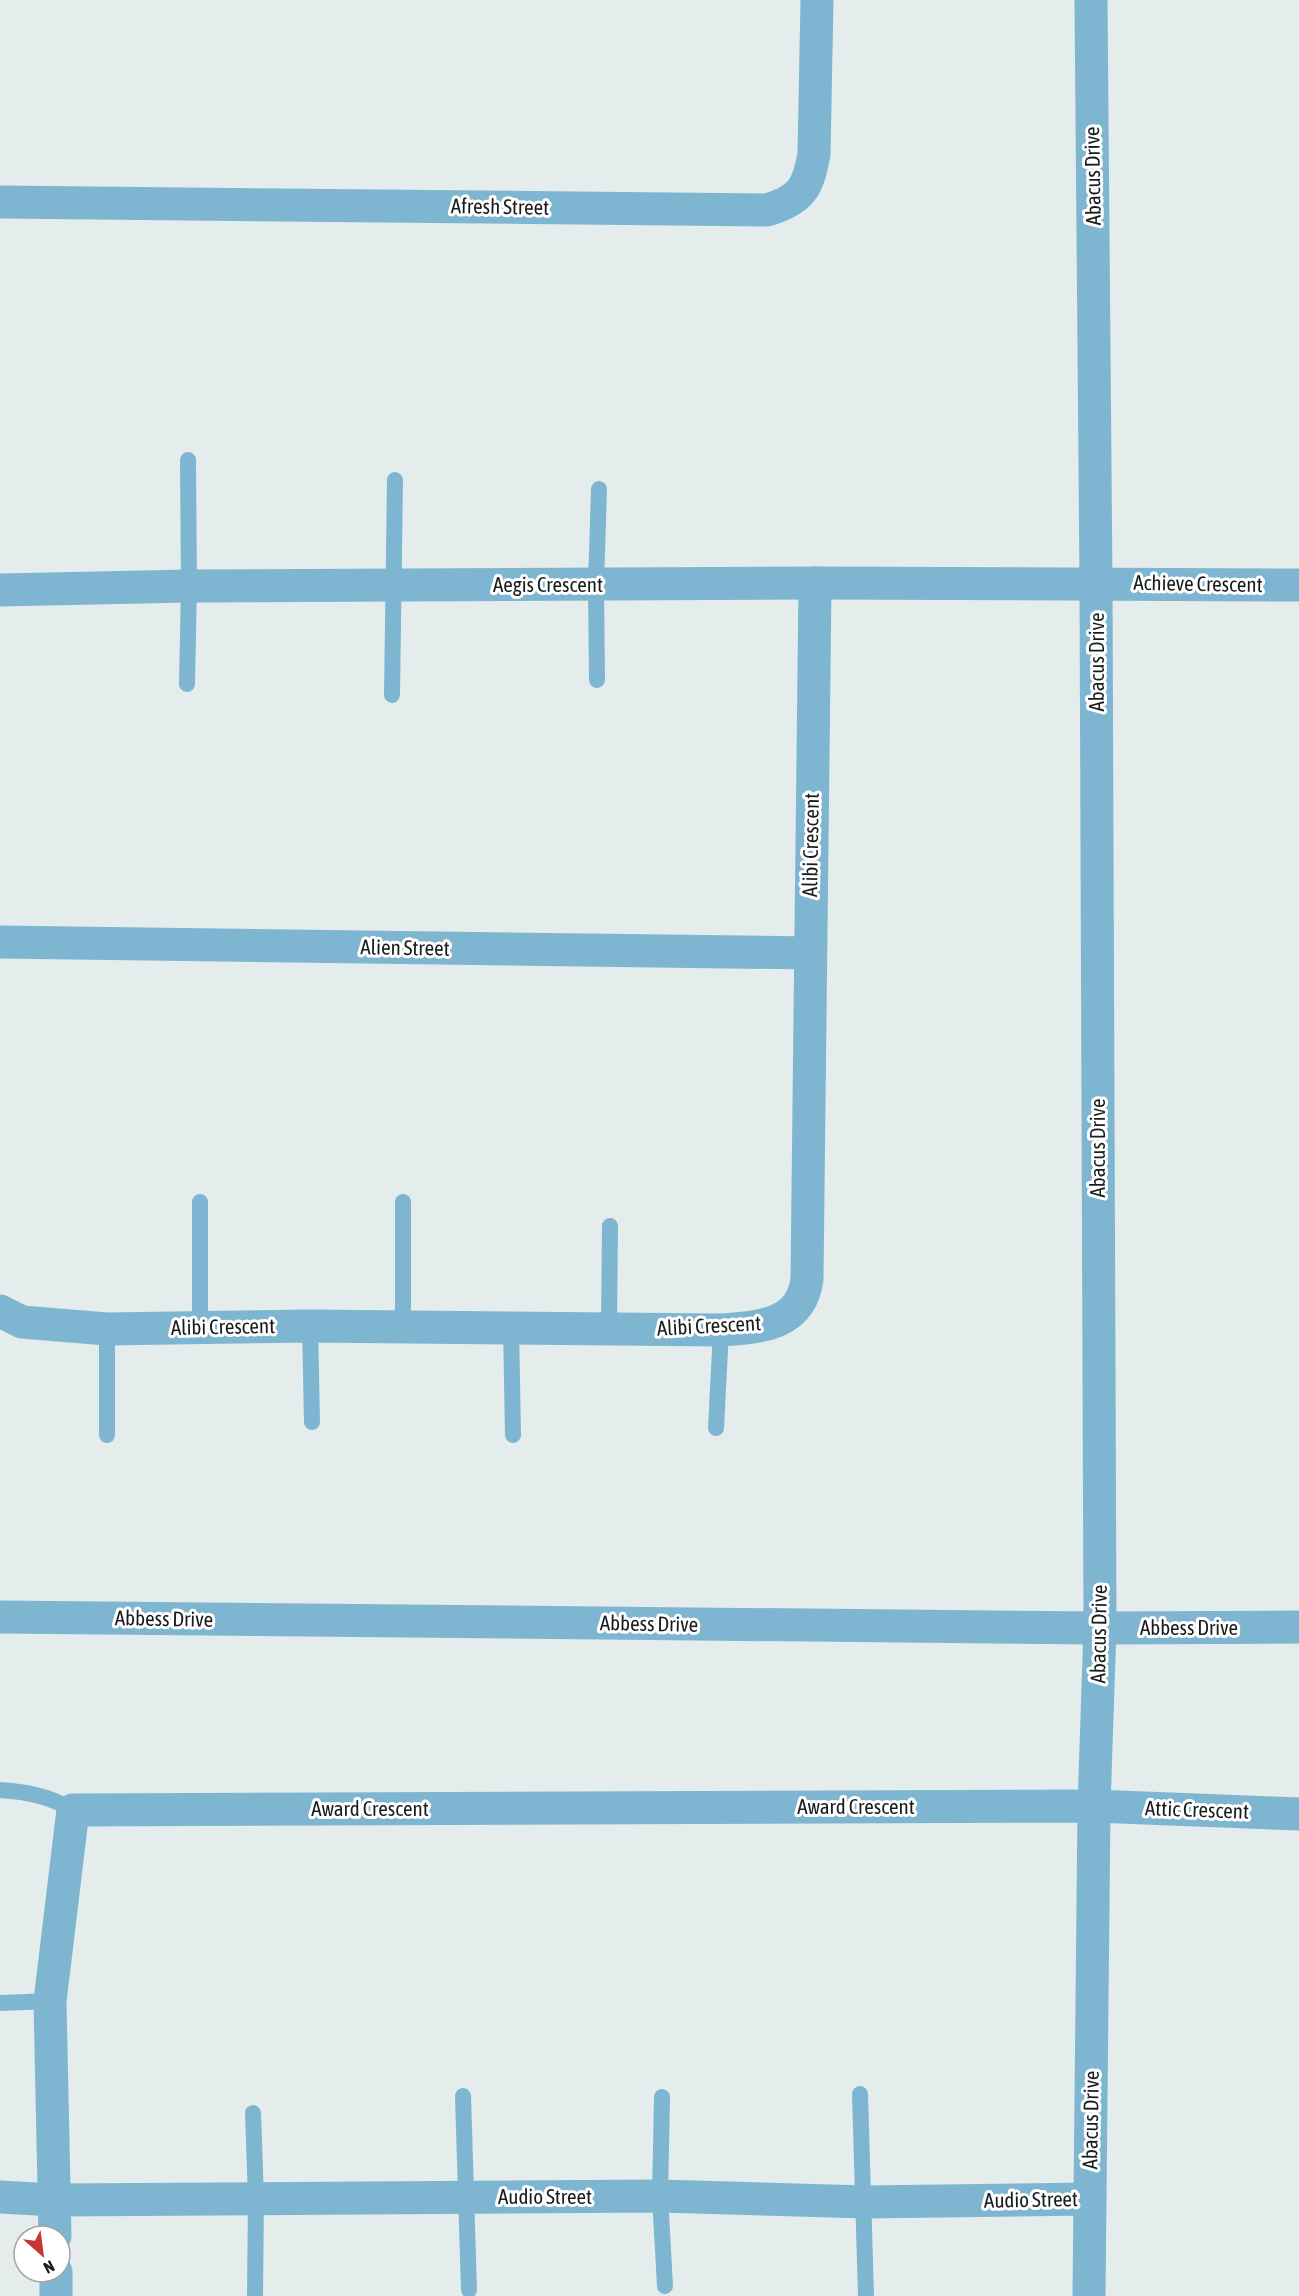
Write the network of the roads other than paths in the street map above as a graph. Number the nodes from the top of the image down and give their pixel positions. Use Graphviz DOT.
graph roads {
  1 [pos="817,0"];
  2 [pos="1091,0"];
  3 [pos="0,202"];
  4 [pos="188,460"];
  5 [pos="394,480"];
  6 [pos="599,489"];
  7 [pos="815,583"];
  8 [pos="1096,583"];
  9 [pos="596,585"];
  10 [pos="1299,585"];
  11 [pos="189,586"];
  12 [pos="395,586"];
  13 [pos="0,590"];
  14 [pos="597,680"];
  15 [pos="187,684"];
  16 [pos="392,695"];
  17 [pos="0,942"];
  18 [pos="810,953"];
  19 [pos="200,1202"];
  20 [pos="403,1202"];
  21 [pos="610,1226"];
  22 [pos="0,1311"];
  23 [pos="310,1326"];
  24 [pos="200,1328"];
  25 [pos="403,1328"];
  26 [pos="511,1328"];
  27 [pos="107,1329"];
  28 [pos="609,1330"];
  29 [pos="721,1330"];
  30 [pos="312,1422"];
  31 [pos="716,1428"];
  32 [pos="107,1435"];
  33 [pos="513,1435"];
  34 [pos="0,1617"];
  35 [pos="1299,1627"];
  36 [pos="1100,1628"];
  37 [pos="0,1790"];
  38 [pos="1094,1806"];
  39 [pos="73,1810"];
  40 [pos="1299,1814"];
  41 [pos="50,2001"];
  42 [pos="0,2003"];
  43 [pos="861,2094"];
  44 [pos="463,2096"];
  45 [pos="662,2097"];
  46 [pos="253,2114"];
  47 [pos="660,2196"];
  48 [pos="0,2197"];
  49 [pos="466,2197"];
  50 [pos="256,2199"];
  51 [pos="1090,2199"];
  52 [pos="55,2200"];
  53 [pos="865,2202"];
  54 [pos="56,2224"];
  55 [pos="665,2286"];
  56 [pos="469,2290"];
  57 [pos="255,2294"];
  58 [pos="866,2296"];
  59 [pos="1089,2296"];
  1 -- 3 [label="street, Afresh Street"];
  2 -- 8 [label="street, Abacus Drive"];
  4 -- 11 [label="lane"];
  5 -- 12 [label="lane"];
  6 -- 9 [label="lane"];
  7 -- 8 [label="street, Aegis Crescent"];
  7 -- 9 [label="street, Aegis Crescent"];
  7 -- 18 [label="street, Alibi Crescent"];
  8 -- 10 [label="street, Achieve Crescent"];
  8 -- 36 [label="street, Abacus Drive"];
  9 -- 12 [label="street, Aegis Crescent"];
  9 -- 14 [label="lane"];
  11 -- 12 [label="street, Aegis Crescent"];
  11 -- 13 [label="street, Aegis Crescent"];
  11 -- 15 [label="lane"];
  12 -- 16 [label="lane"];
  17 -- 18 [label="street, Alien Street"];
  18 -- 29 [label="street, Alibi Crescent"];
  19 -- 24 [label="lane"];
  20 -- 25 [label="lane"];
  21 -- 28 [label="lane"];
  22 -- 27 [label="street, Alibi Crescent"];
  23 -- 24 [label="street, Alibi Crescent"];
  23 -- 25 [label="street, Alibi Crescent"];
  23 -- 30 [label="lane"];
  24 -- 27 [label="street, Alibi Crescent"];
  25 -- 26 [label="street, Alibi Crescent"];
  26 -- 28 [label="street, Alibi Crescent"];
  26 -- 33 [label="lane"];
  27 -- 32 [label="lane"];
  28 -- 29 [label="street, Alibi Crescent"];
  29 -- 31 [label="lane"];
  34 -- 36 [label="street, Abbess Drive"];
  35 -- 36 [label="street, Abbess Drive"];
  36 -- 38 [label="street, Abacus Drive"];
  37 -- 39 [label="lane"];
  38 -- 39 [label="street, Award Crescent"];
  38 -- 40 [label="street, Attic Crescent"];
  38 -- 51 [label="street, Abacus Drive"];
  39 -- 41 [label="street"];
  41 -- 42 [label="lane"];
  41 -- 52 [label="street"];
  43 -- 53 [label="lane"];
  44 -- 49 [label="lane"];
  45 -- 47 [label="lane"];
  46 -- 50 [label="lane"];
  47 -- 49 [label="street, Audio Street"];
  47 -- 53 [label="street, Audio Street"];
  47 -- 55 [label="lane"];
  48 -- 52 [label="street, Audio Street"];
  49 -- 50 [label="street, Audio Street"];
  49 -- 56 [label="lane"];
  50 -- 52 [label="street, Audio Street"];
  50 -- 57 [label="lane"];
  51 -- 53 [label="street, Audio Street"];
  51 -- 59 [label="street, Abacus Drive"];
  52 -- 54 [label="street"];
  53 -- 58 [label="lane"];
}
